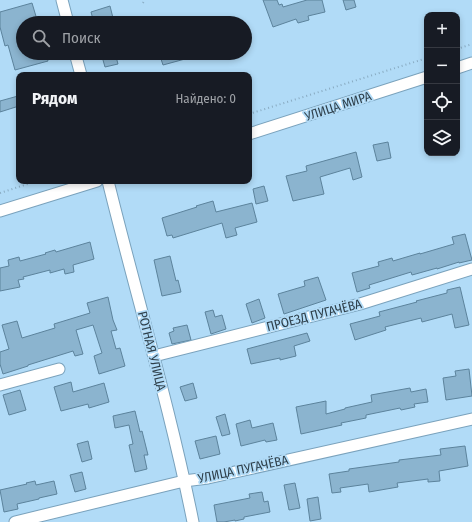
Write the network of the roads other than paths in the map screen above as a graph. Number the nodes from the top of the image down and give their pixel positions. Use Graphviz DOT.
graph roads {
  1 [pos="62,0"];
  2 [pos="66,16"];
  3 [pos="78,60"];
  4 [pos="472,63"];
  5 [pos="460,67"];
  6 [pos="80,72"];
  7 [pos="424,78"];
  8 [pos="252,133"];
  9 [pos="87,184"];
  10 [pos="109,184"];
  11 [pos="0,211"];
  12 [pos="472,270"];
  13 [pos="154,356"];
  14 [pos="59,368"];
  15 [pos="0,385"];
  16 [pos="472,419"];
  17 [pos="184,481"];
  18 [pos="15,522"];
  19 [pos="193,522"];
  1 -- 2 [label="street"];
  3 -- 6 [label="street"];
  4 -- 5 [label="street"];
  7 -- 8 [label="street, УЛИЦА МИРА"];
  9 -- 11 [label="street"];
  10 -- 13 [label="street, РОТНАЯ УЛИЦА"];
  12 -- 13 [label="street, ПРОЕЗД ПУГАЧЁВА"];
  13 -- 17 [label="street, РОТНАЯ УЛИЦА"];
  14 -- 15 [label="street"];
  16 -- 17 [label="street, УЛИЦА ПУГАЧЁВА"];
  17 -- 18 [label="street, УЛИЦА ПУГАЧЁВА"];
  17 -- 19 [label="street, РОТНАЯ УЛИЦА"];
}
